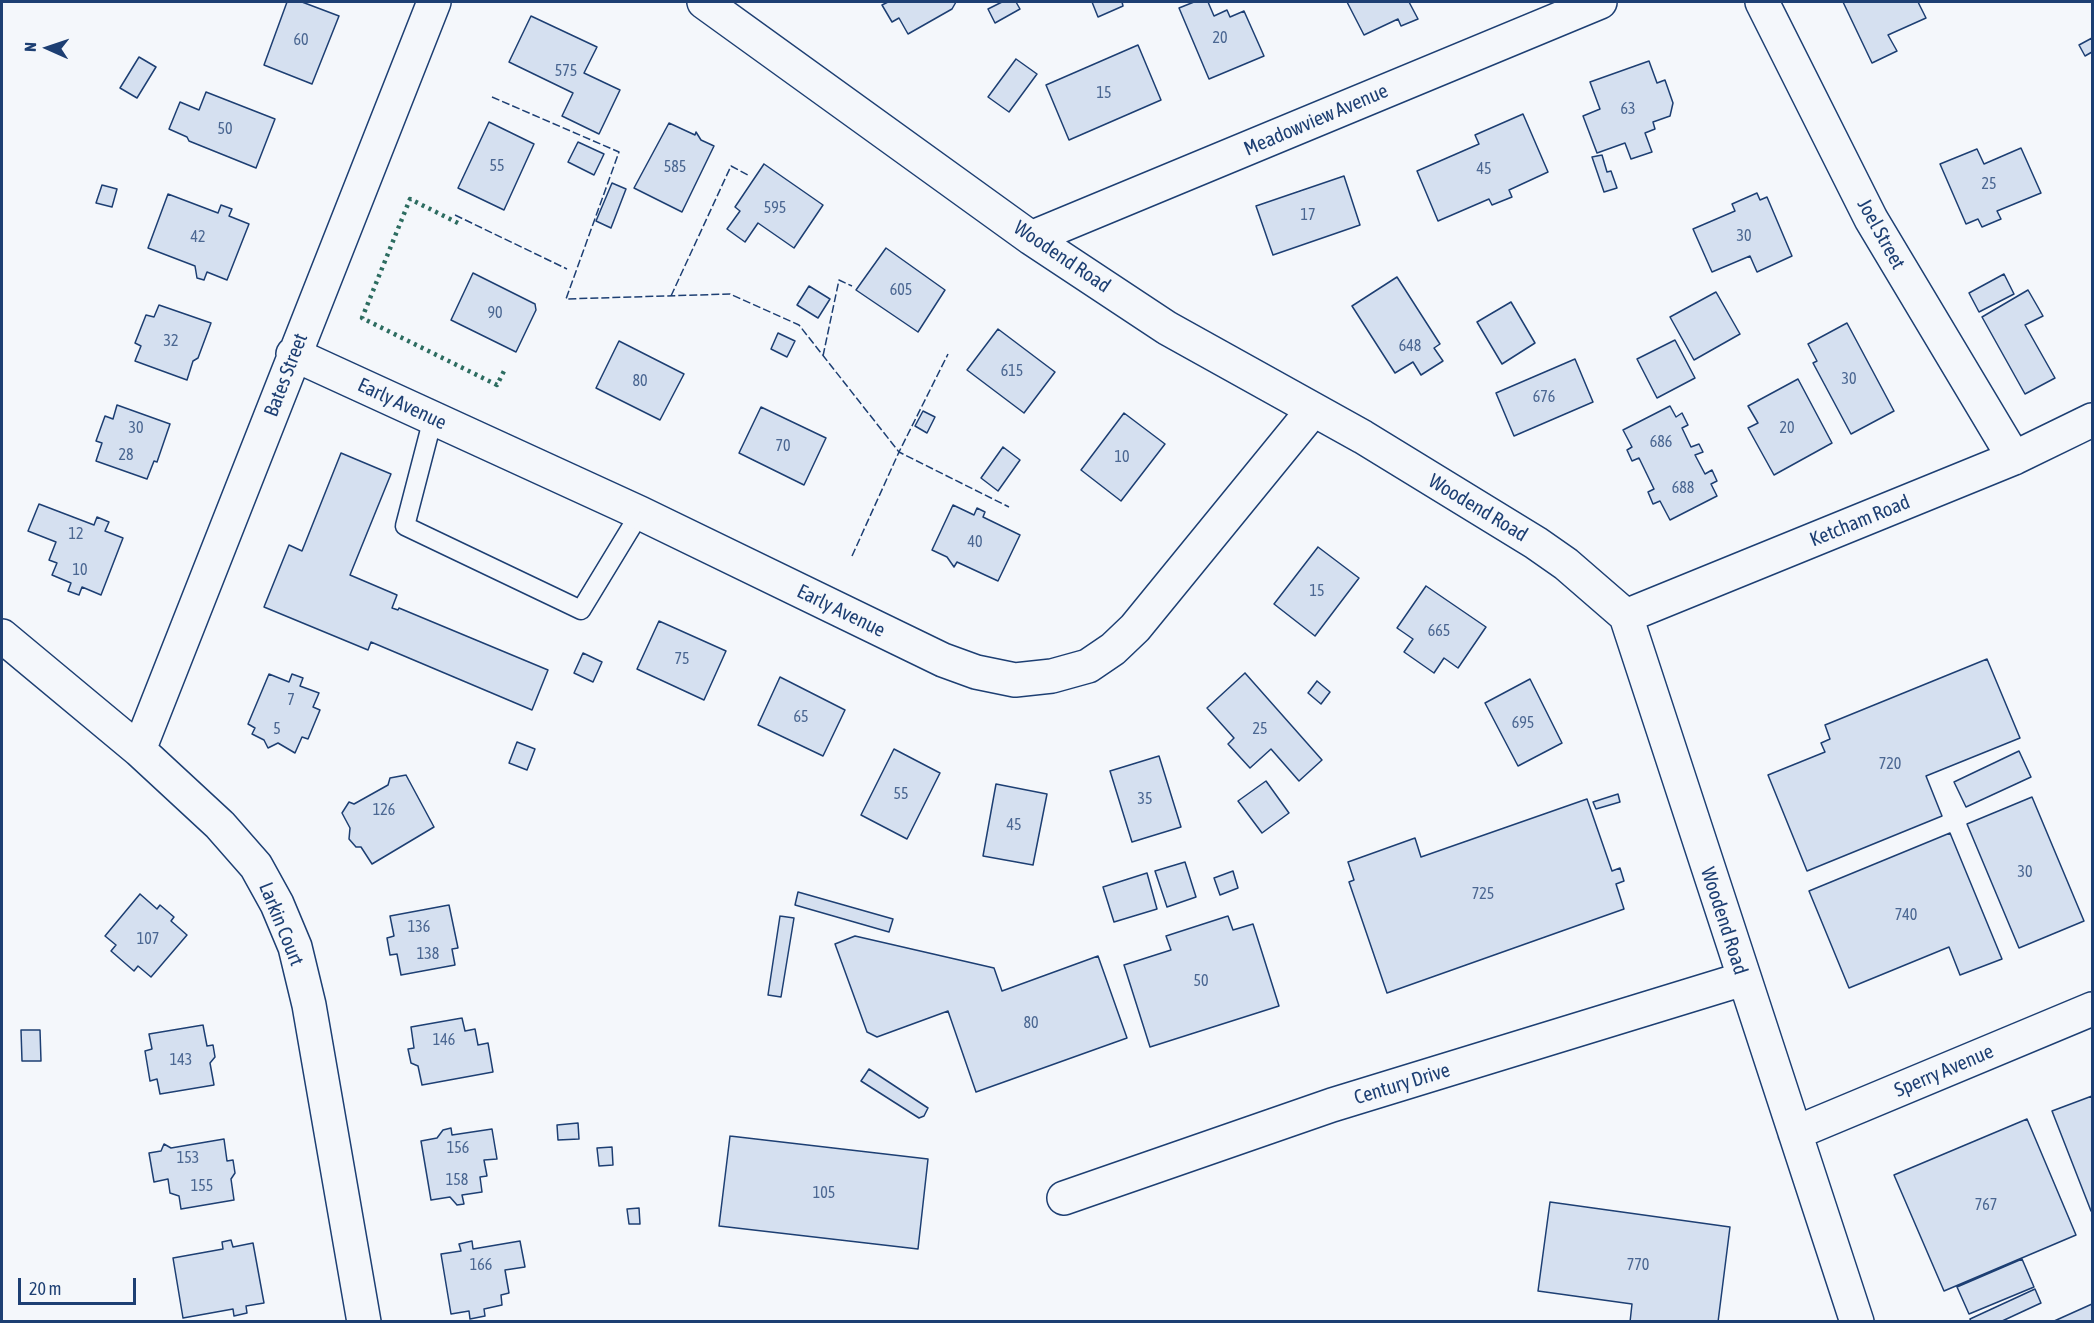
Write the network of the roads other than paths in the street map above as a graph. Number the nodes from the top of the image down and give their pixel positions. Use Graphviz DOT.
graph roads {
  1 [pos="434,2"];
  2 [pos="704,2"];
  3 [pos="1600,2"];
  4 [pos="1762,2"];
  5 [pos="1031,238"];
  6 [pos="294,354"];
  7 [pos="1313,410"];
  8 [pos="433,418"];
  9 [pos="2092,420"];
  10 [pos="2014,459"];
  11 [pos="640,513"];
  12 [pos="1626,616"];
  13 [pos="2,636"];
  14 [pos="139,750"];
  15 [pos="1743,979"];
  16 [pos="2092,1009"];
  17 [pos="1795,1133"];
  18 [pos="1064,1198"];
  19 [pos="364,1322"];
  20 [pos="1857,1322"];
  1 -- 6 [label="street, Bates Street"];
  2 -- 5 [label="street, Woodend Road"];
  3 -- 5 [label="street, Meadowview Avenue"];
  4 -- 10 [label="street, Joel Street"];
  5 -- 7 [label="street, Woodend Road"];
  6 -- 8 [label="street, Early Avenue"];
  6 -- 14 [label="street, Bates Street"];
  7 -- 11 [label="street, Early Avenue"];
  7 -- 12 [label="street, Woodend Road"];
  8 -- 11 [label="street, Early Avenue"];
  8 -- 11 [label="lane"];
  9 -- 10 [label="street, Ketcham Road"];
  10 -- 12 [label="street, Ketcham Road"];
  12 -- 15 [label="street, Woodend Road"];
  13 -- 14 [label="street, Larkin Court"];
  14 -- 19 [label="street, Larkin Court"];
  15 -- 17 [label="street, Woodend Road"];
  15 -- 18 [label="street, Century Drive"];
  16 -- 17 [label="street, Sperry Avenue"];
  17 -- 20 [label="street, Woodend Road"];
}
